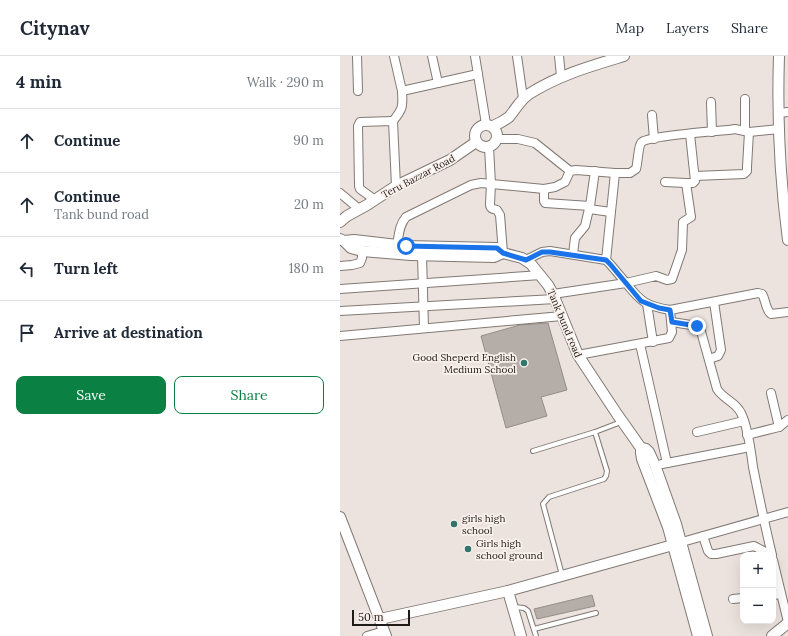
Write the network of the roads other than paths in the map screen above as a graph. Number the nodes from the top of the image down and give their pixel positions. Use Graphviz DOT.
graph roads {
  1 [pos="357,56"];
  2 [pos="394,56"];
  3 [pos="432,56"];
  4 [pos="475,56"];
  5 [pos="517,56"];
  6 [pos="559,56"];
  7 [pos="624,56"];
  8 [pos="779,56"];
  9 [pos="478,74"];
  10 [pos="561,76"];
  11 [pos="438,83"];
  12 [pos="358,91"];
  13 [pos="402,91"];
  14 [pos="523,98"];
  15 [pos="745,99"];
  16 [pos="711,102"];
  17 [pos="784,112"];
  18 [pos="652,116"];
  19 [pos="393,121"];
  20 [pos="489,125"];
  21 [pos="779,129"];
  22 [pos="747,131"];
  23 [pos="712,132"];
  24 [pos="690,134"];
  25 [pos="497,139"];
  26 [pos="654,139"];
  27 [pos="476,142"];
  28 [pos="489,147"];
  29 [pos="785,169"];
  30 [pos="570,171"];
  31 [pos="594,171"];
  32 [pos="616,173"];
  33 [pos="695,176"];
  34 [pos="665,182"];
  35 [pos="491,184"];
  36 [pos="686,184"];
  37 [pos="396,186"];
  38 [pos="544,189"];
  39 [pos="785,189"];
  40 [pos="340,193"];
  41 [pos="375,200"];
  42 [pos="589,208"];
  43 [pos="359,209"];
  44 [pos="611,212"];
  45 [pos="340,222"];
  46 [pos="342,240"];
  47 [pos="788,240"];
  48 [pos="397,245"];
  49 [pos="362,251"];
  50 [pos="503,253"];
  51 [pos="573,254"];
  52 [pos="422,255"];
  53 [pos="526,260"];
  54 [pos="606,260"];
  55 [pos="340,266"];
  56 [pos="541,275"];
  57 [pos="626,283"];
  58 [pos="423,284"];
  59 [pos="340,289"];
  60 [pos="554,297"];
  61 [pos="714,302"];
  62 [pos="647,304"];
  63 [pos="424,306"];
  64 [pos="670,310"];
  65 [pos="340,311"];
  66 [pos="788,312"];
  67 [pos="562,316"];
  68 [pos="672,322"];
  69 [pos="424,328"];
  70 [pos="340,336"];
  71 [pos="653,342"];
  72 [pos="640,344"];
  73 [pos="578,355"];
  74 [pos="709,360"];
  75 [pos="772,393"];
  76 [pos="788,420"];
  77 [pos="744,421"];
  78 [pos="622,422"];
  79 [pos="779,427"];
  80 [pos="595,432"];
  81 [pos="697,432"];
  82 [pos="747,435"];
  83 [pos="750,447"];
  84 [pos="641,448"];
  85 [pos="533,451"];
  86 [pos="667,463"];
  87 [pos="655,465"];
  88 [pos="788,512"];
  89 [pos="340,517"];
  90 [pos="763,519"];
  91 [pos="703,536"];
  92 [pos="677,543"];
  93 [pos="765,552"];
  94 [pos="770,552"];
  95 [pos="562,575"];
  96 [pos="508,590"];
  97 [pos="777,594"];
  98 [pos="740,598"];
  99 [pos="733,599"];
  100 [pos="513,606"];
  101 [pos="596,612"];
  102 [pos="380,620"];
  103 [pos="788,622"];
  104 [pos="534,629"];
  105 [pos="385,633"];
  106 [pos="367,636"];
  107 [pos="521,636"];
  108 [pos="536,636"];
  109 [pos="698,636"];
  110 [pos="707,636"];
  111 [pos="772,636"];
  1 -- 12 [label="street"];
  2 -- 13 [label="street"];
  3 -- 11 [label="street"];
  4 -- 9 [label="street"];
  5 -- 14 [label="street"];
  6 -- 10 [label="street"];
  7 -- 10 [label="street"];
  8 -- 17 [label="street"];
  9 -- 11 [label="street"];
  9 -- 20 [label="street"];
  10 -- 14 [label="street"];
  11 -- 13 [label="street"];
  13 -- 19 [label="street"];
  14 -- 20 [label="street"];
  15 -- 22 [label="street"];
  16 -- 23 [label="street"];
  17 -- 21 [label="street"];
  18 -- 26 [label="street"];
  19 -- 37 [label="street"];
  19 -- 41 [label="street"];
  20 -- 25 [label="street"];
  20 -- 27 [label="street"];
  21 -- 22 [label="street"];
  21 -- 29 [label="street"];
  22 -- 23 [label="street"];
  22 -- 33 [label="street"];
  23 -- 24 [label="street"];
  24 -- 26 [label="street"];
  24 -- 33 [label="street"];
  25 -- 28 [label="street"];
  25 -- 30 [label="street"];
  26 -- 32 [label="street"];
  27 -- 28 [label="street"];
  27 -- 37 [label="street, Teru Bazzar Road"];
  28 -- 35 [label="street"];
  29 -- 39 [label="street"];
  30 -- 31 [label="street"];
  30 -- 38 [label="street"];
  31 -- 32 [label="street"];
  31 -- 42 [label="street"];
  32 -- 44 [label="street"];
  33 -- 36 [label="street"];
  34 -- 36 [label="street"];
  35 -- 38 [label="street"];
  35 -- 48 [label="street"];
  35 -- 50 [label="street"];
  36 -- 57 [label="street"];
  37 -- 41 [label="street, Teru Bazzar Road"];
  38 -- 42 [label="street"];
  39 -- 47 [label="street"];
  40 -- 43 [label="street"];
  41 -- 43 [label="street, Teru Bazzar Road"];
  42 -- 44 [label="street"];
  42 -- 51 [label="street"];
  43 -- 45 [label="street, Teru Bazzar Road"];
  44 -- 54 [label="street"];
  46 -- 48 [label="street, Tank bund road"];
  46 -- 49 [label="street"];
  48 -- 50 [label="street, Tank bund road"];
  49 -- 52 [label="street"];
  49 -- 55 [label="street"];
  50 -- 52 [label="street"];
  50 -- 53 [label="street, Tank bund road"];
  51 -- 53 [label="street"];
  51 -- 54 [label="street"];
  52 -- 58 [label="street"];
  53 -- 56 [label="street, Tank bund road"];
  54 -- 57 [label="street"];
  56 -- 58 [label="street"];
  56 -- 60 [label="street, Tank bund road"];
  57 -- 60 [label="street"];
  57 -- 62 [label="street"];
  58 -- 59 [label="street"];
  58 -- 63 [label="street"];
  60 -- 63 [label="street"];
  60 -- 67 [label="street, Tank bund road"];
  61 -- 64 [label="street"];
  61 -- 66 [label="street"];
  61 -- 74 [label="street"];
  62 -- 64 [label="street"];
  62 -- 71 [label="street"];
  63 -- 65 [label="street"];
  63 -- 69 [label="street"];
  64 -- 68 [label="street"];
  67 -- 69 [label="street"];
  67 -- 73 [label="street, Tank bund road"];
  68 -- 71 [label="street"];
  68 -- 74 [label="street"];
  69 -- 70 [label="street"];
  71 -- 72 [label="street"];
  72 -- 73 [label="street"];
  72 -- 86 [label="street"];
  73 -- 78 [label="street, Tank bund road"];
  74 -- 77 [label="street"];
  75 -- 79 [label="street"];
  76 -- 79 [label="street"];
  77 -- 81 [label="street"];
  77 -- 82 [label="street"];
  78 -- 80 [label="lane"];
  78 -- 84 [label="street, Tank bund road"];
  79 -- 82 [label="street"];
  80 -- 85 [label="lane"];
  80 -- 95 [label="lane"];
  82 -- 83 [label="street"];
  83 -- 86 [label="street"];
  83 -- 90 [label="street"];
  84 -- 87 [label="street, Tank bund road"];
  84 -- 92 [label="street"];
  86 -- 87 [label="street"];
  87 -- 92 [label="street, Tank bund road"];
  88 -- 90 [label="street"];
  89 -- 102 [label="street"];
  90 -- 91 [label="street"];
  90 -- 94 [label="street"];
  91 -- 92 [label="street"];
  91 -- 93 [label="street"];
  92 -- 95 [label="street"];
  92 -- 109 [label="street"];
  92 -- 110 [label="street"];
  95 -- 96 [label="street"];
  96 -- 100 [label="street"];
  96 -- 102 [label="street"];
  97 -- 103 [label="street"];
  98 -- 99 [label="street"];
  100 -- 104 [label="lane"];
  100 -- 107 [label="street"];
  101 -- 104 [label="lane"];
  102 -- 105 [label="street"];
  103 -- 111 [label="street"];
  104 -- 108 [label="lane"];
  105 -- 106 [label="street"];
}
